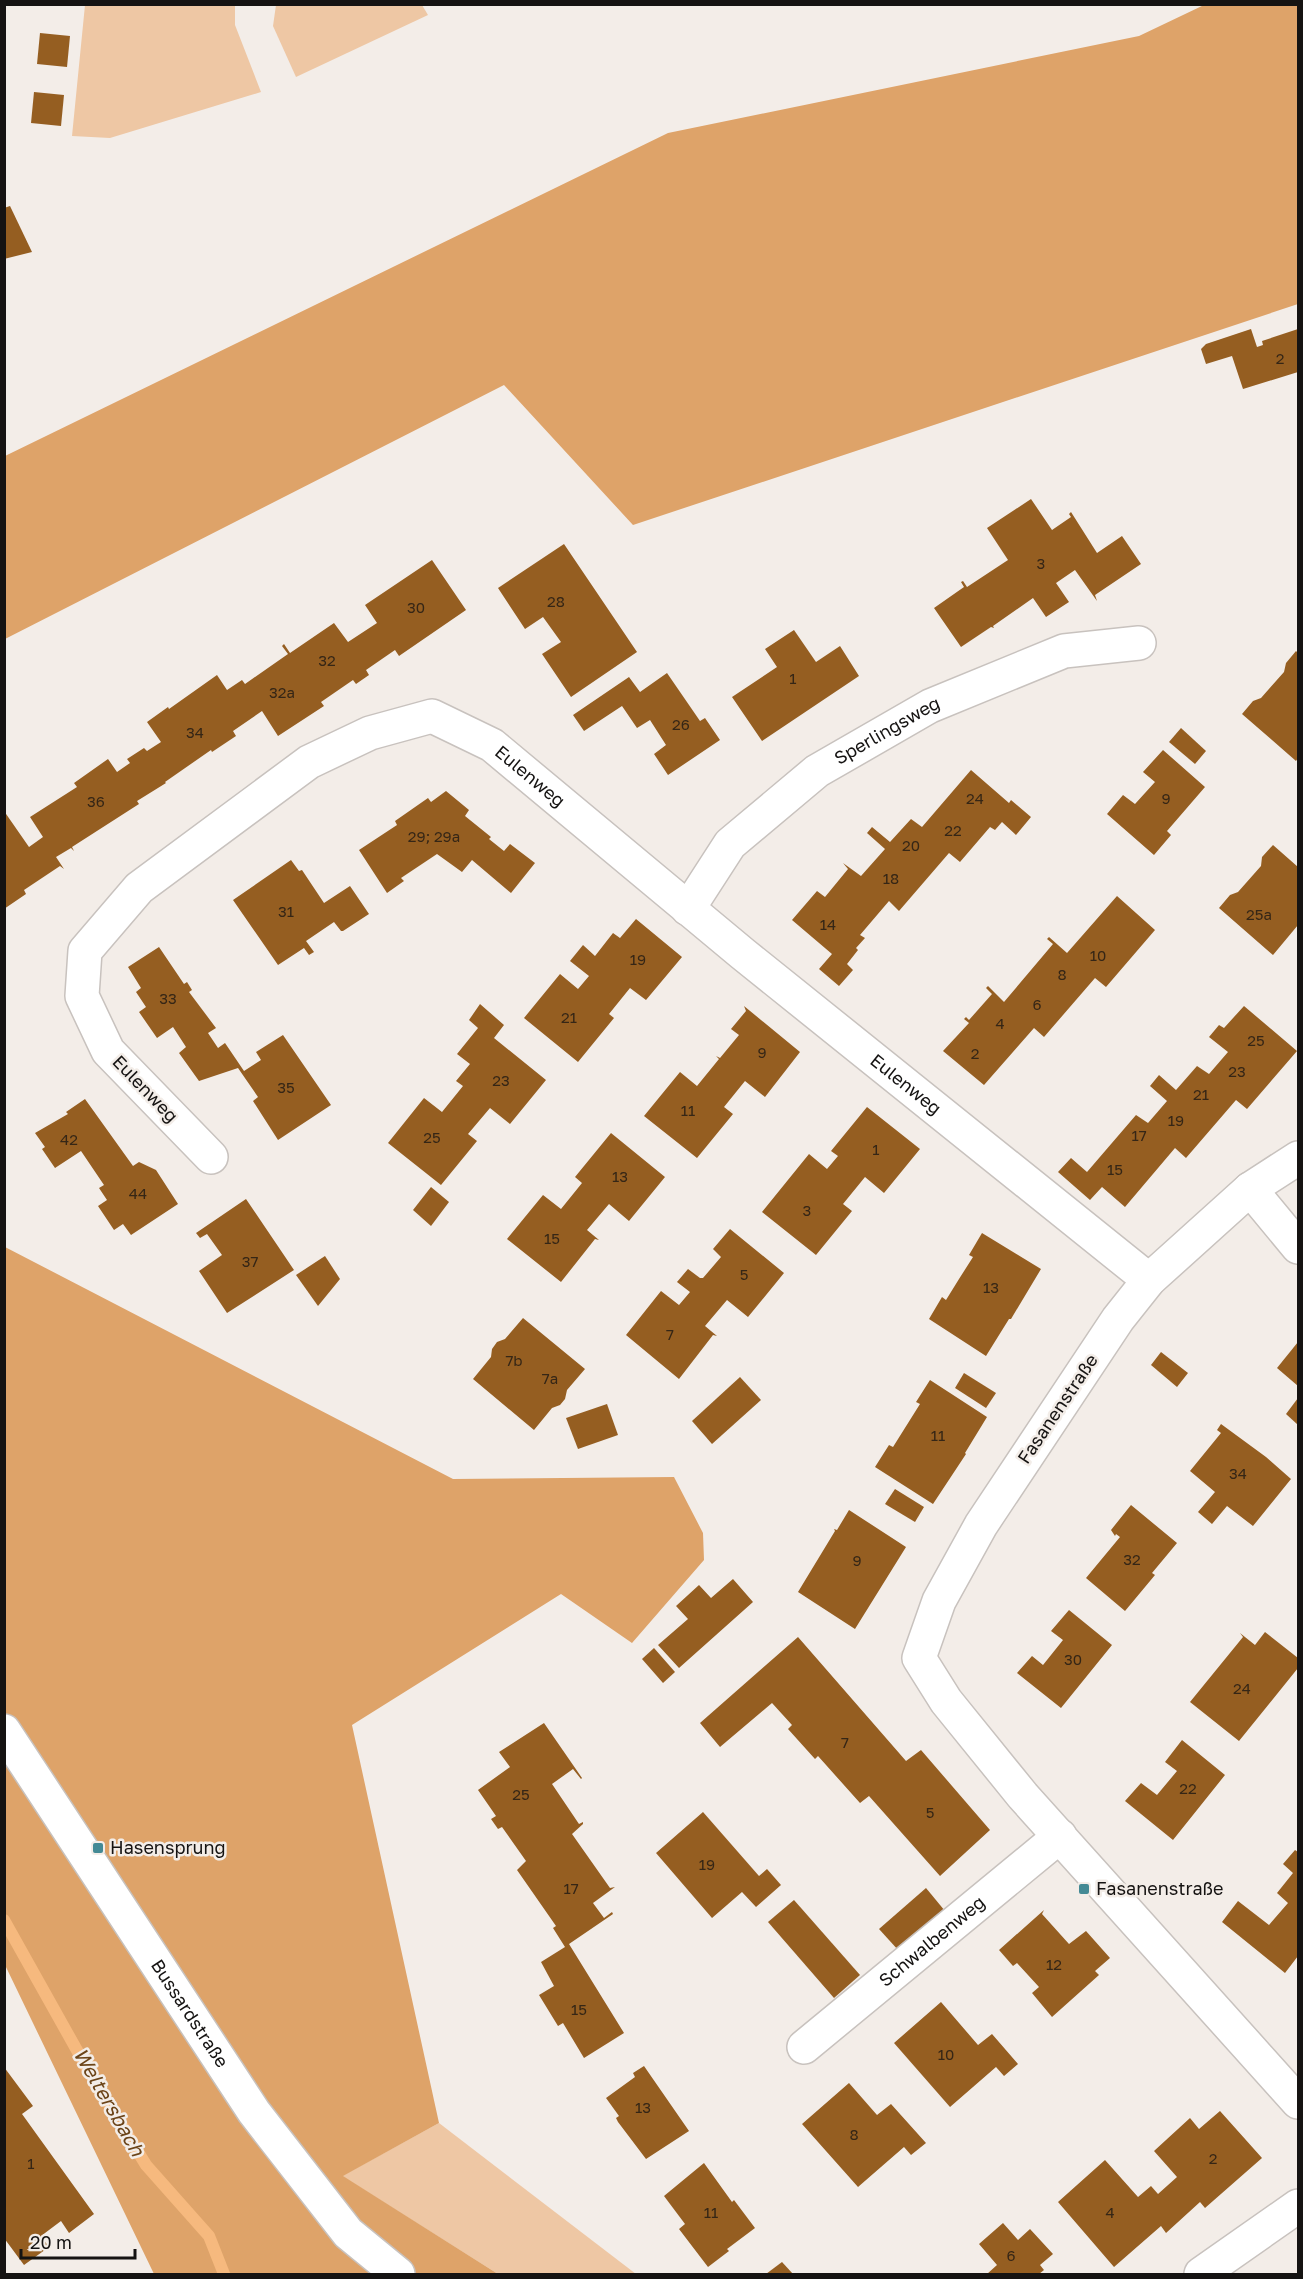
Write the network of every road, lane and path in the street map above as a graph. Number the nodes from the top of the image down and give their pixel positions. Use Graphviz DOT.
graph roads {
  1 [pos="1139,643"];
  2 [pos="688,909"];
  3 [pos="211,1157"];
  4 [pos="1299,1158"];
  5 [pos="1250,1189"];
  6 [pos="1299,1246"];
  7 [pos="1149,1280"];
  8 [pos="4,1731"];
  9 [pos="1060,1836"];
  10 [pos="804,2047"];
  11 [pos="1299,2102"];
  12 [pos="1299,2206"];
  13 [pos="398,2274"];
  14 [pos="1201,2274"];
  1 -- 2 [label="street, Sperlingsweg"];
  2 -- 3 [label="street, Eulenweg"];
  2 -- 7 [label="street, Eulenweg"];
  4 -- 5 [label="street, Fasanenstraße"];
  5 -- 6 [label="street"];
  5 -- 7 [label="street, Fasanenstraße"];
  7 -- 9 [label="street, Fasanenstraße"];
  8 -- 13 [label="street, Bussardstraße"];
  9 -- 10 [label="street, Schwalbenweg"];
  9 -- 11 [label="street, Fasanenstraße"];
  12 -- 14 [label="street"];
}
